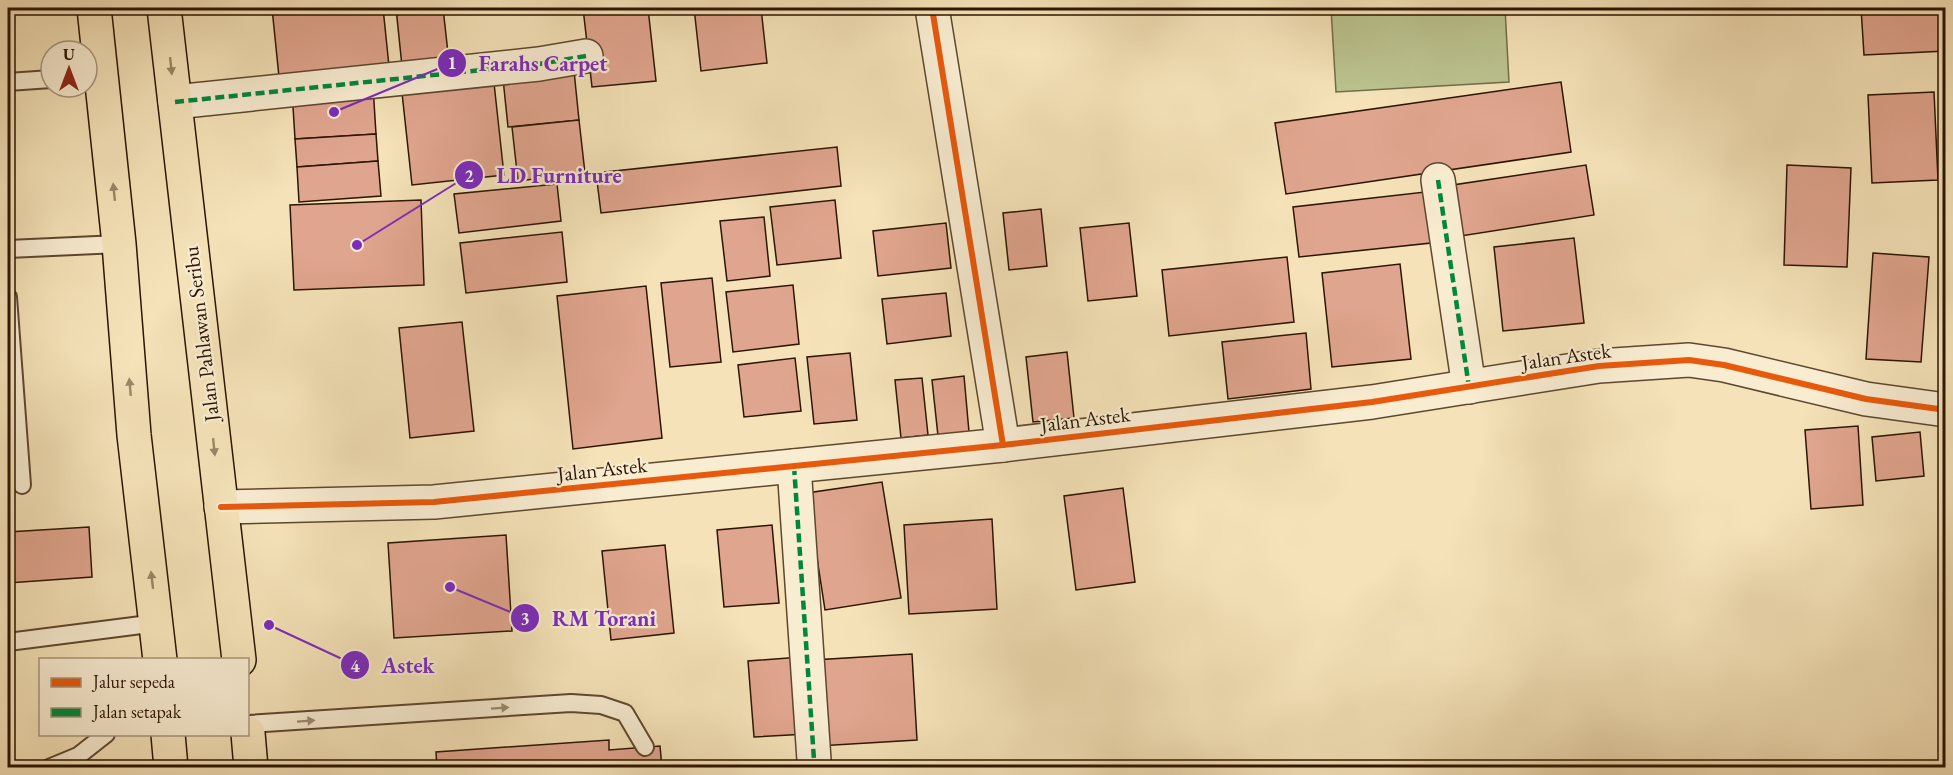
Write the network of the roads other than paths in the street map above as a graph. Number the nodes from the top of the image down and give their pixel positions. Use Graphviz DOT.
graph roads {
  1 [pos="94,8"];
  2 [pos="164,8"];
  3 [pos="932,8"];
  4 [pos="94,39"];
  5 [pos="586,56"];
  6 [pos="39,80"];
  7 [pos="8,82"];
  8 [pos="98,99"];
  9 [pos="175,102"];
  10 [pos="1438,180"];
  11 [pos="119,244"];
  12 [pos="8,249"];
  13 [pos="8,297"];
  14 [pos="1469,387"];
  15 [pos="1946,410"];
  16 [pos="1003,445"];
  17 [pos="794,466"];
  18 [pos="22,485"];
  19 [pos="221,507"];
  20 [pos="157,623"];
  21 [pos="8,642"];
  22 [pos="160,658"];
  23 [pos="239,658"];
  24 [pos="249,724"];
  25 [pos="105,736"];
  26 [pos="168,736"];
  27 [pos="248,736"];
  28 [pos="645,747"];
  29 [pos="814,760"];
  30 [pos="49,768"];
  31 [pos="171,768"];
  32 [pos="251,768"];
  1 -- 4 [label="main road"];
  2 -- 9 [label="main road, Jalan Pahlawan Seribu, one-way"];
  3 -- 16 [label="street"];
  5 -- 9 [label="street"];
  6 -- 7 [label="lane"];
  11 -- 8 [label="main road, one-way"];
  9 -- 19 [label="main road, Jalan Pahlawan Seribu, one-way"];
  10 -- 14 [label="street"];
  11 -- 12 [label="lane"];
  20 -- 11 [label="main road, one-way"];
  13 -- 18 [label="lane"];
  14 -- 15 [label="street, Jalan Astek"];
  14 -- 16 [label="street, Jalan Astek"];
  16 -- 17 [label="street, Jalan Astek"];
  17 -- 19 [label="street, Jalan Astek"];
  17 -- 29 [label="street"];
  19 -- 23 [label="main road, Jalan Pahlawan Seribu"];
  20 -- 21 [label="lane"];
  20 -- 22 [label="main road"];
  24 -- 28 [label="lane, one-way"];
  25 -- 30 [label="lane"];
  26 -- 31 [label="main road"];
  27 -- 32 [label="main road"];
}
